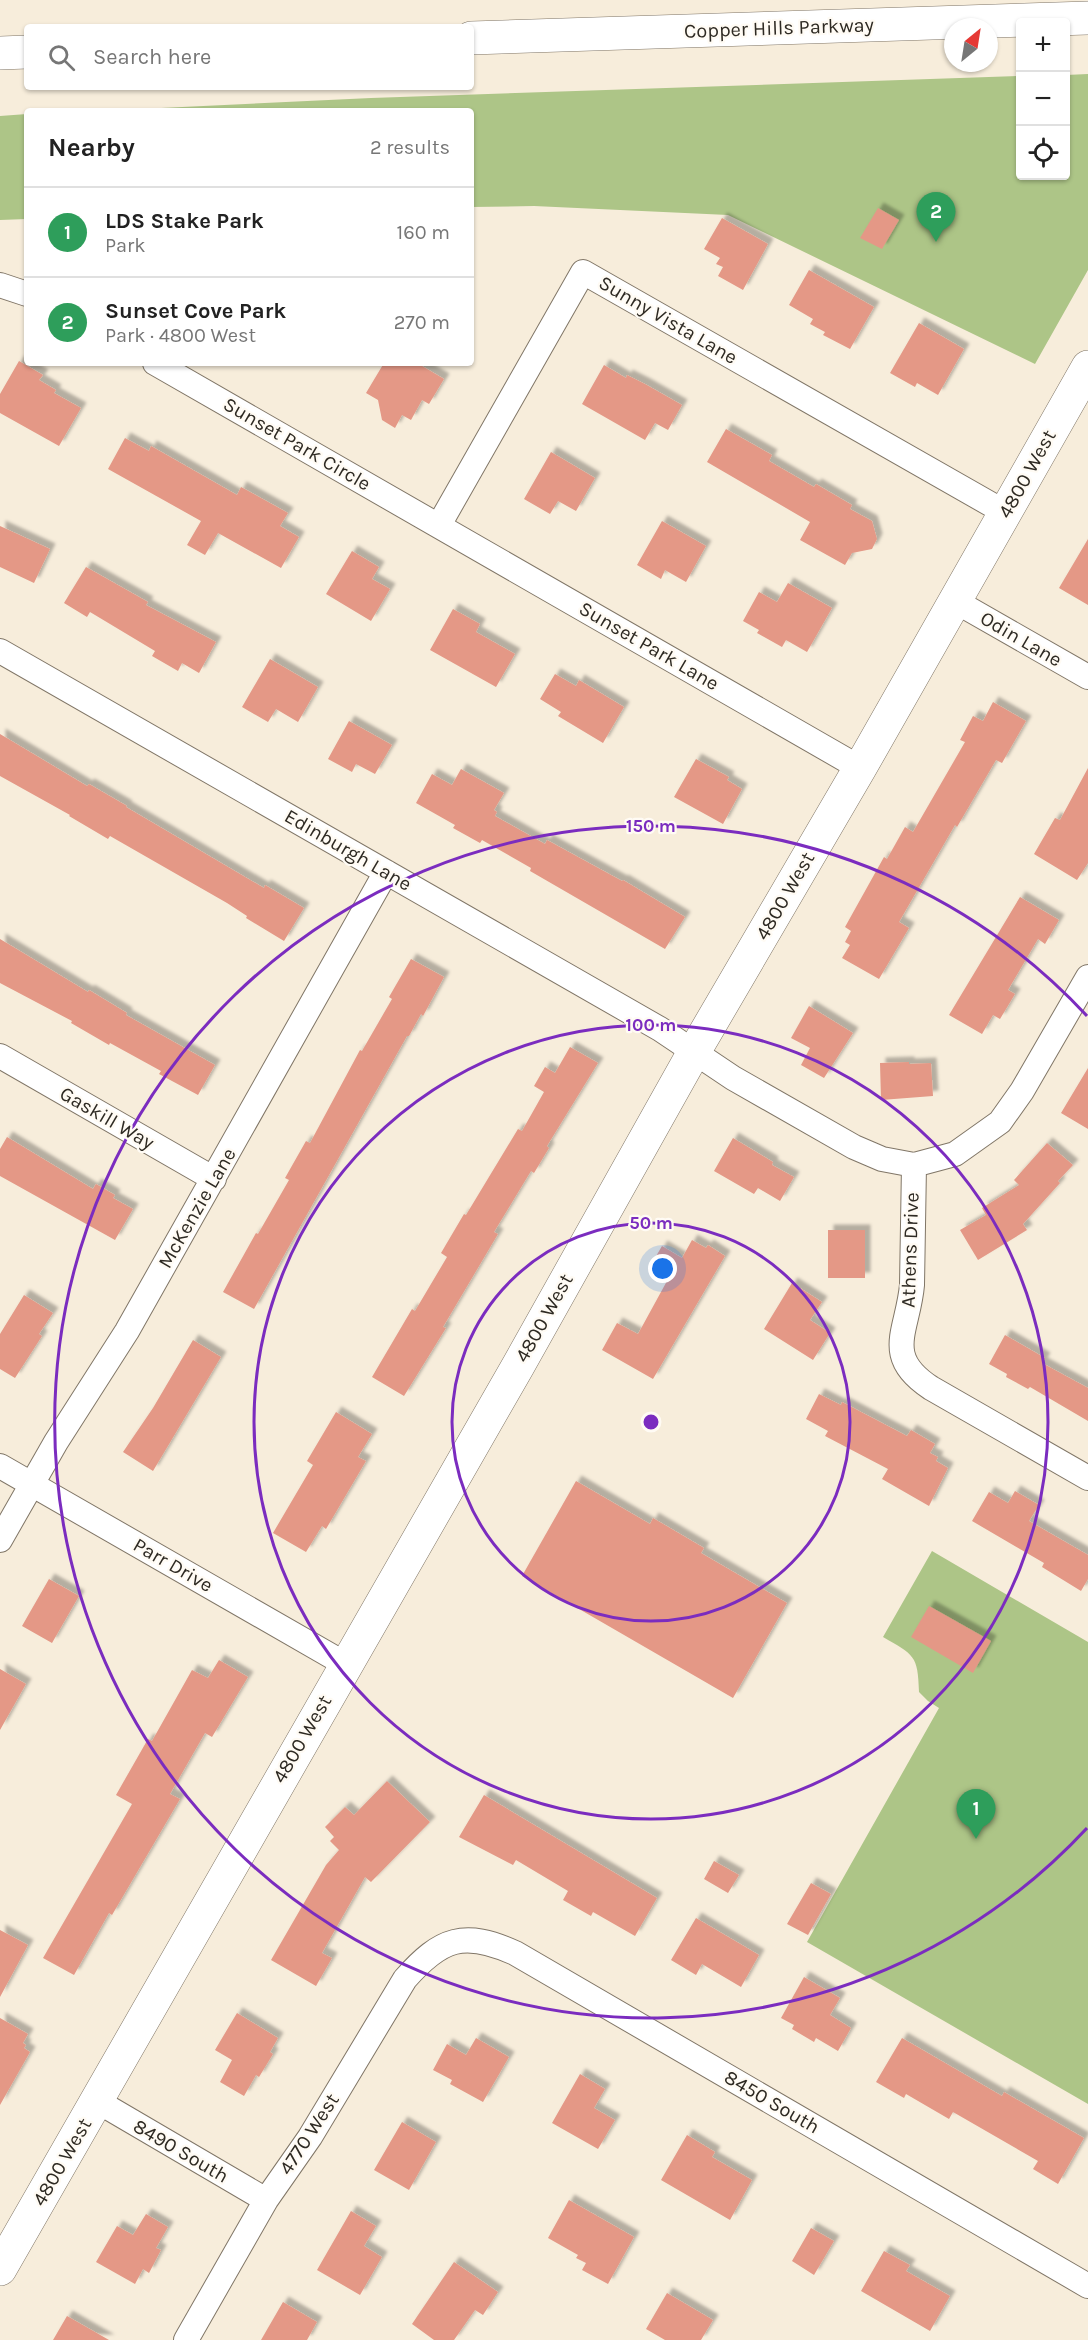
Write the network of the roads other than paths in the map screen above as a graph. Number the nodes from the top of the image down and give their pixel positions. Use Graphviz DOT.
graph roads {
  1 [pos="1088,18"];
  2 [pos="474,38"];
  3 [pos="24,52"];
  4 [pos="0,53"];
  5 [pos="0,285"];
  6 [pos="24,293"];
  7 [pos="160,366"];
  8 [pos="1088,367"];
  9 [pos="1006,513"];
  10 [pos="439,525"];
  11 [pos="954,601"];
  12 [pos="0,651"];
  13 [pos="1088,677"];
  14 [pos="860,768"];
  15 [pos="386,872"];
  16 [pos="1088,977"];
  17 [pos="1081,1003"];
  18 [pos="694,1052"];
  19 [pos="0,1056"];
  20 [pos="914,1165"];
  21 [pos="214,1179"];
  22 [pos="0,1466"];
  23 [pos="1088,1478"];
  24 [pos="32,1484"];
  25 [pos="0,1540"];
  26 [pos="345,1664"];
  27 [pos="449,1943"];
  28 [pos="97,2101"];
  29 [pos="266,2200"];
  30 [pos="0,2269"];
  31 [pos="1088,2286"];
  32 [pos="186,2340"];
  1 -- 2 [label="street, Copper Hills Parkway"];
  3 -- 4 [label="street"];
  5 -- 6 [label="street"];
  7 -- 10 [label="street, Sunset Park Circle"];
  8 -- 9 [label="street, 4800 West"];
  9 -- 10 [label="street, Sunny Vista Lane"];
  9 -- 11 [label="street, 4800 West"];
  10 -- 14 [label="street, Sunset Park Lane"];
  11 -- 13 [label="street, Odin Lane"];
  11 -- 14 [label="street, 4800 West"];
  12 -- 15 [label="street, Edinburgh Lane"];
  14 -- 18 [label="street, 4800 West"];
  15 -- 18 [label="street, Edinburgh Lane"];
  15 -- 21 [label="street, McKenzie Lane"];
  16 -- 17 [label="street"];
  17 -- 20 [label="street"];
  18 -- 20 [label="street, Athens Drive"];
  18 -- 26 [label="street, 4800 West"];
  19 -- 21 [label="street, Gaskill Way"];
  20 -- 23 [label="street, Athens Drive"];
  21 -- 24 [label="street, McKenzie Lane"];
  22 -- 24 [label="street, Parr Drive"];
  24 -- 25 [label="street, McKenzie Lane"];
  24 -- 26 [label="street, Parr Drive"];
  26 -- 28 [label="street, 4800 West"];
  27 -- 29 [label="street, 4770 West"];
  27 -- 31 [label="street, 8450 South"];
  28 -- 29 [label="street, 8490 South"];
  28 -- 30 [label="street, 4800 West"];
  29 -- 32 [label="street, 4770 West"];
}
